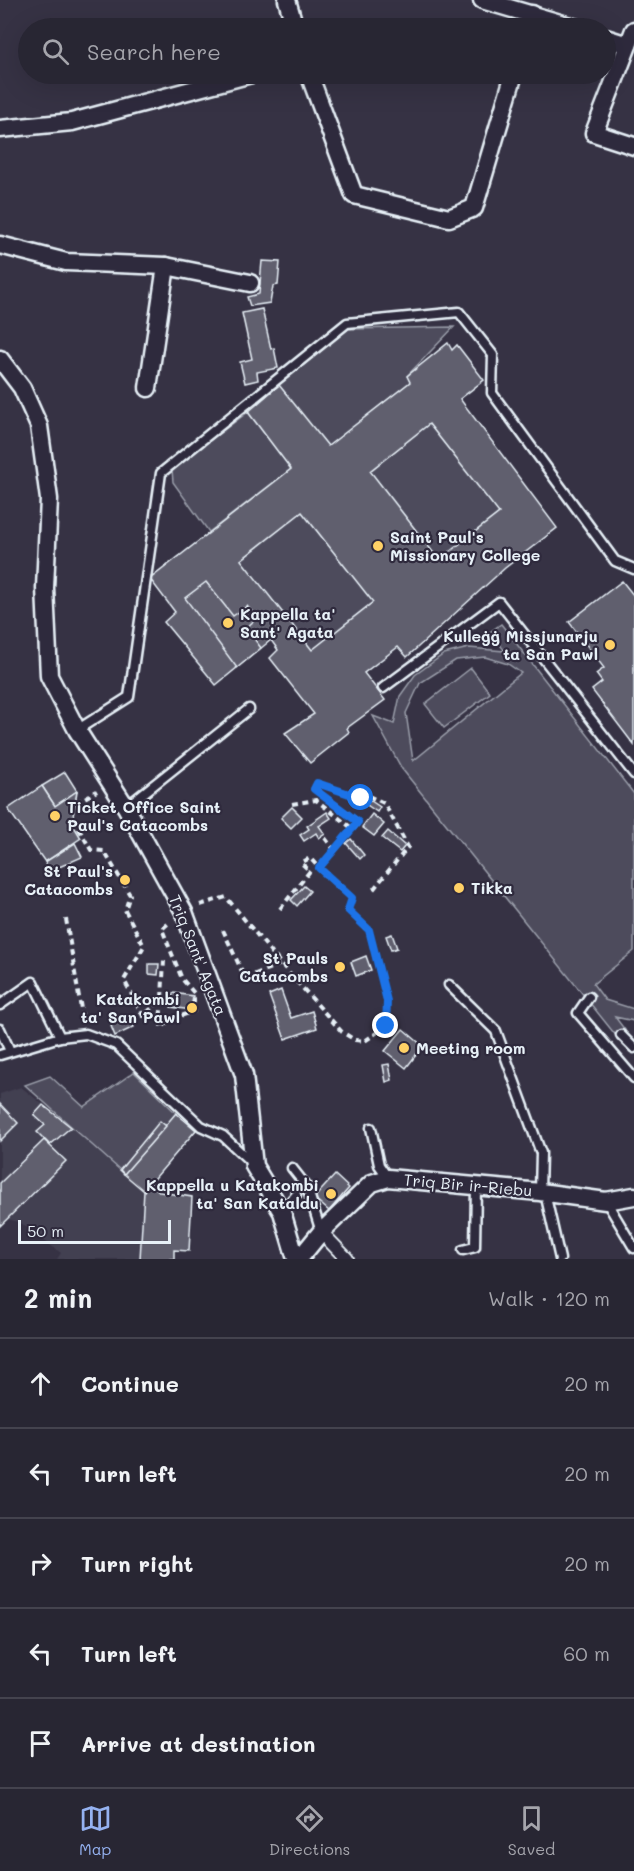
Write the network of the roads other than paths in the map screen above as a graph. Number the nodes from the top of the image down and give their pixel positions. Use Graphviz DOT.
graph roads {
  1 [pos="287,0"];
  2 [pos="482,0"];
  3 [pos="292,18"];
  4 [pos="523,18"];
  5 [pos="631,38"];
  6 [pos="616,77"];
  7 [pos="214,84"];
  8 [pos="313,84"];
  9 [pos="511,84"];
  10 [pos="613,84"];
  11 [pos="0,129"];
  12 [pos="634,146"];
  13 [pos="0,245"];
  14 [pos="166,266"];
  15 [pos="250,283"];
  16 [pos="0,359"];
  17 [pos="148,388"];
  18 [pos="634,569"];
  19 [pos="382,688"];
  20 [pos="249,709"];
  21 [pos="77,730"];
  22 [pos="634,774"];
  23 [pos="126,807"];
  24 [pos="449,985"];
  25 [pos="589,998"];
  26 [pos="0,1005"];
  27 [pos="0,1029"];
  28 [pos="621,1035"];
  29 [pos="60,1037"];
  30 [pos="634,1047"];
  31 [pos="10,1051"];
  32 [pos="0,1055"];
  33 [pos="634,1078"];
  34 [pos="371,1128"];
  35 [pos="254,1166"];
  36 [pos="292,1168"];
  37 [pos="388,1178"];
  38 [pos="476,1187"];
  39 [pos="543,1192"];
  40 [pos="296,1195"];
  41 [pos="634,1196"];
  42 [pos="606,1201"];
  43 [pos="282,1212"];
  44 [pos="321,1232"];
  45 [pos="634,1248"];
  46 [pos="463,1250"];
  47 [pos="298,1259"];
  48 [pos="348,1259"];
  49 [pos="560,1259"];
  1 -- 3 [label="street"];
  2 -- 4 [label="street"];
  5 -- 6 [label="street"];
  7 -- 11 [label="street"];
  8 -- 9 [label="street"];
  10 -- 12 [label="street"];
  13 -- 14 [label="street"];
  14 -- 15 [label="street"];
  14 -- 17 [label="street"];
  16 -- 21 [label="street, Triq Sant' Agata"];
  18 -- 21 [label="lane"];
  19 -- 22 [label="lane"];
  20 -- 23 [label="lane"];
  21 -- 23 [label="street, Triq Sant' Agata"];
  23 -- 35 [label="street, Triq Sant' Agata"];
  24 -- 39 [label="lane"];
  25 -- 33 [label="lane"];
  26 -- 29 [label="lane"];
  27 -- 31 [label="lane"];
  28 -- 30 [label="lane"];
  29 -- 31 [label="lane"];
  29 -- 35 [label="lane"];
  31 -- 32 [label="lane"];
  34 -- 37 [label="lane"];
  35 -- 43 [label="street, Triq Sant' Agata"];
  36 -- 44 [label="lane"];
  37 -- 38 [label="street, Triq Bir ir-Riebu"];
  37 -- 44 [label="street, Triq Bir ir-Riebu"];
  38 -- 39 [label="street, Triq Bir ir-Riebu"];
  38 -- 46 [label="lane"];
  39 -- 42 [label="street, Triq Bir ir-Riebu"];
  39 -- 49 [label="lane"];
  40 -- 43 [label="lane"];
  41 -- 42 [label="street, Triq Bir ir-Riebu"];
  42 -- 45 [label="lane"];
  43 -- 47 [label="street, Triq Sant' Agata"];
  44 -- 47 [label="street, Triq Bir ir-Riebu"];
  44 -- 48 [label="street"];
}
